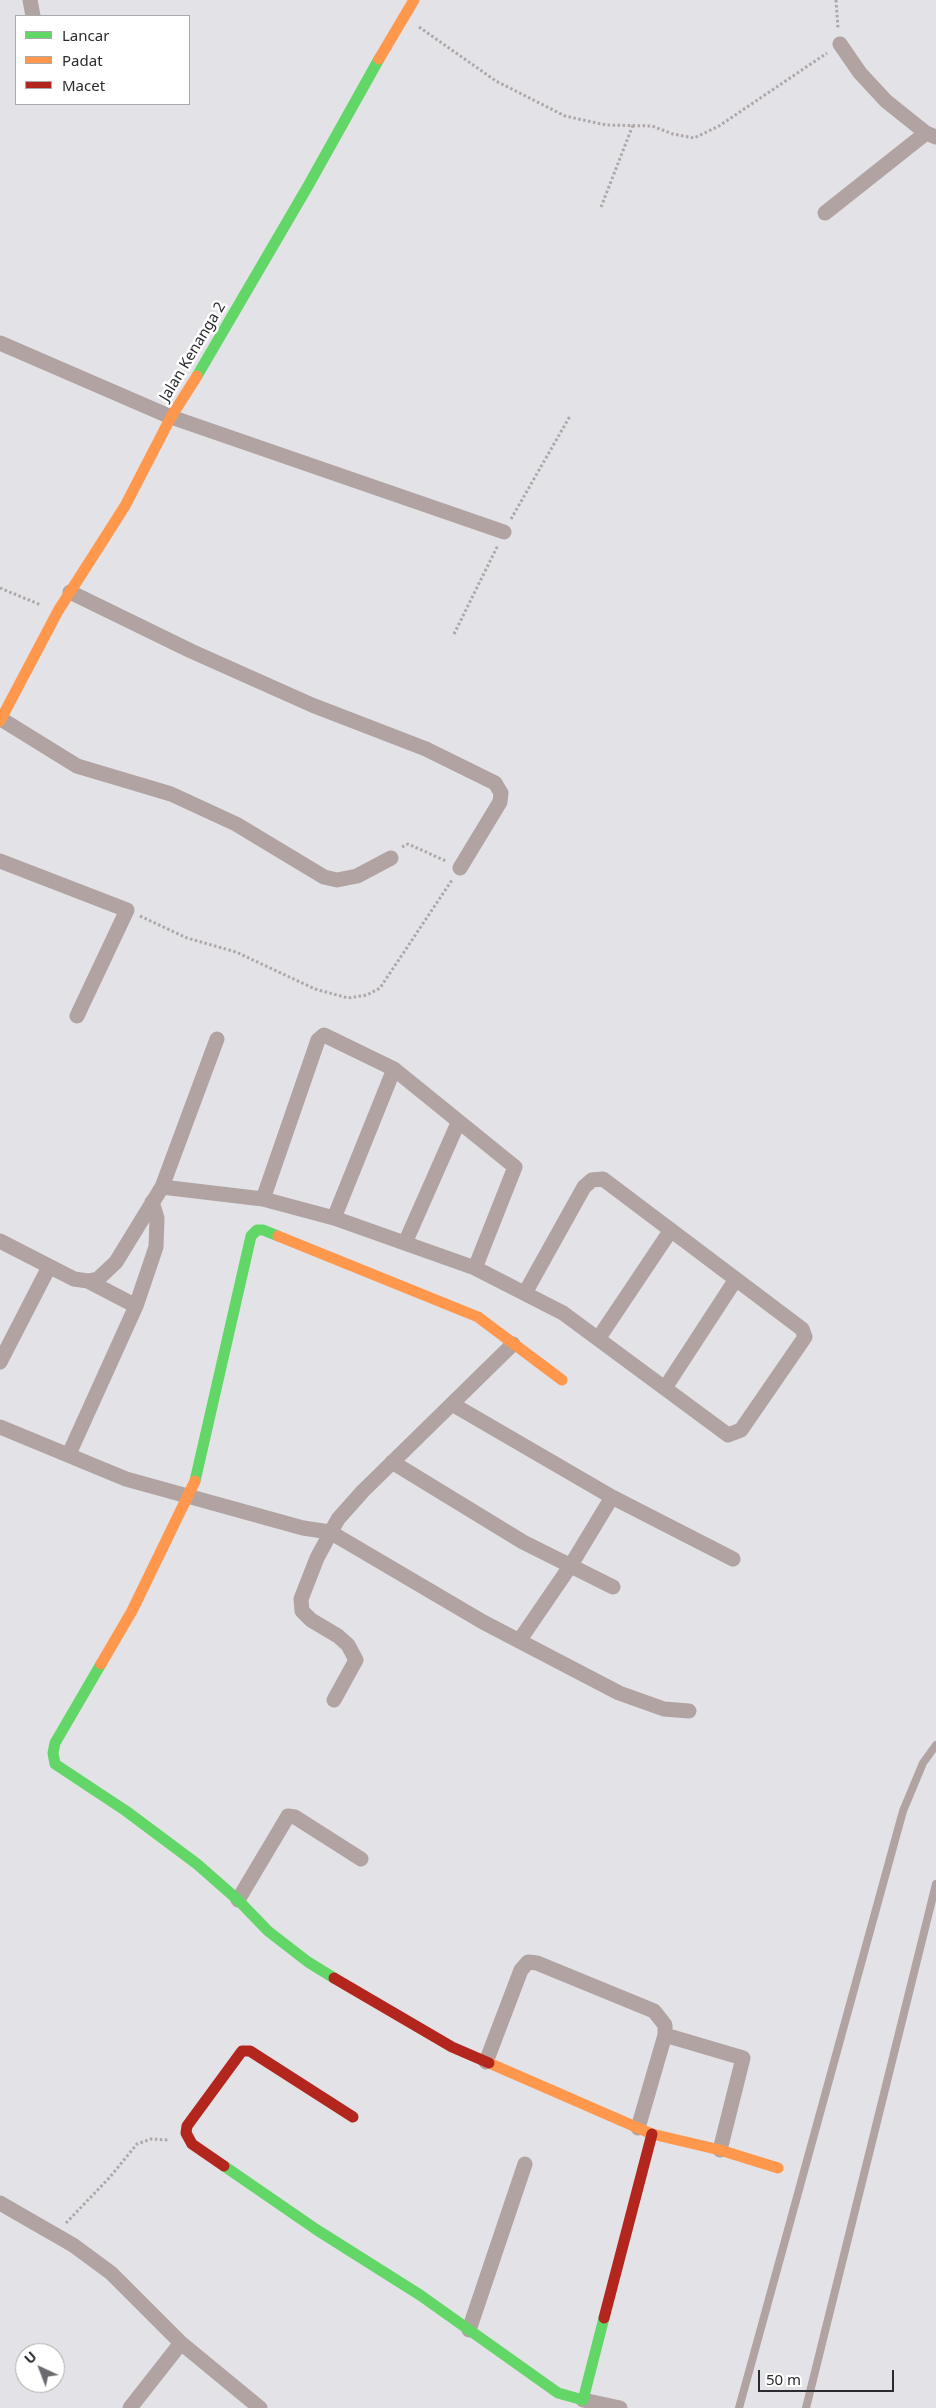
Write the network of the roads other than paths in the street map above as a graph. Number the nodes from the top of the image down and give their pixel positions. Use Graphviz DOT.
graph roads {
  1 [pos="30,0"];
  2 [pos="414,0"];
  3 [pos="33,15"];
  4 [pos="840,44"];
  5 [pos="931,135"];
  6 [pos="826,213"];
  7 [pos="0,343"];
  8 [pos="171,417"];
  9 [pos="504,532"];
  10 [pos="70,592"];
  11 [pos="0,720"];
  12 [pos="391,858"];
  13 [pos="0,862"];
  14 [pos="460,868"];
  15 [pos="77,1016"];
  16 [pos="217,1039"];
  17 [pos="394,1069"];
  18 [pos="458,1123"];
  19 [pos="162,1187"];
  20 [pos="263,1199"];
  21 [pos="152,1202"];
  22 [pos="334,1218"];
  23 [pos="671,1230"];
  24 [pos="0,1241"];
  25 [pos="405,1243"];
  26 [pos="49,1267"];
  27 [pos="475,1268"];
  28 [pos="736,1279"];
  29 [pos="88,1282"];
  30 [pos="525,1293"];
  31 [pos="136,1306"];
  32 [pos="598,1339"];
  33 [pos="513,1344"];
  34 [pos="0,1362"];
  35 [pos="562,1380"];
  36 [pos="665,1388"];
  37 [pos="452,1404"];
  38 [pos="0,1427"];
  39 [pos="69,1454"];
  40 [pos="392,1462"];
  41 [pos="186,1496"];
  42 [pos="612,1497"];
  43 [pos="330,1532"];
  44 [pos="733,1559"];
  45 [pos="571,1565"];
  46 [pos="613,1587"];
  47 [pos="519,1641"];
  48 [pos="334,1700"];
  49 [pos="689,1711"];
  50 [pos="936,1744"];
  51 [pos="361,1859"];
  52 [pos="936,1884"];
  53 [pos="238,1900"];
  54 [pos="665,2035"];
  55 [pos="486,2062"];
  56 [pos="353,2117"];
  57 [pos="645,2131"];
  58 [pos="720,2150"];
  59 [pos="525,2164"];
  60 [pos="778,2168"];
  61 [pos="0,2203"];
  62 [pos="469,2330"];
  63 [pos="182,2343"];
  64 [pos="583,2400"];
  65 [pos="130,2408"];
  66 [pos="260,2408"];
  67 [pos="620,2408"];
  68 [pos="739,2408"];
  69 [pos="806,2408"];
  1 -- 3 [label="street"];
  2 -- 8 [label="street, Jalan Kenanga 2"];
  4 -- 5 [label="street"];
  5 -- 6 [label="street"];
  7 -- 8 [label="street"];
  8 -- 9 [label="street"];
  8 -- 10 [label="street, Jalan Kenanga 2"];
  10 -- 11 [label="street, Jalan Kenanga 2"];
  10 -- 14 [label="street"];
  11 -- 12 [label="street"];
  13 -- 15 [label="street"];
  16 -- 19 [label="street"];
  17 -- 18 [label="street"];
  17 -- 20 [label="street"];
  17 -- 22 [label="street"];
  18 -- 25 [label="street"];
  18 -- 27 [label="street"];
  19 -- 20 [label="street"];
  19 -- 21 [label="street"];
  20 -- 22 [label="street"];
  21 -- 29 [label="street"];
  21 -- 31 [label="street"];
  22 -- 25 [label="street"];
  23 -- 28 [label="street"];
  23 -- 30 [label="street"];
  23 -- 32 [label="street"];
  24 -- 26 [label="street"];
  25 -- 27 [label="street"];
  26 -- 29 [label="street"];
  26 -- 34 [label="street"];
  27 -- 30 [label="street"];
  28 -- 36 [label="street"];
  28 -- 36 [label="street"];
  29 -- 31 [label="street"];
  30 -- 32 [label="street"];
  31 -- 39 [label="street"];
  32 -- 36 [label="street"];
  33 -- 35 [label="street"];
  33 -- 37 [label="street"];
  33 -- 41 [label="street"];
  37 -- 40 [label="street"];
  37 -- 42 [label="street"];
  38 -- 39 [label="street"];
  39 -- 41 [label="street"];
  40 -- 43 [label="street"];
  40 -- 45 [label="street"];
  41 -- 43 [label="street"];
  41 -- 53 [label="street"];
  42 -- 44 [label="street"];
  42 -- 45 [label="street"];
  43 -- 47 [label="street"];
  43 -- 48 [label="street"];
  45 -- 46 [label="street"];
  45 -- 47 [label="street"];
  47 -- 49 [label="street"];
  50 -- 68 [label="lane"];
  51 -- 53 [label="street"];
  52 -- 69 [label="lane"];
  53 -- 55 [label="street"];
  54 -- 55 [label="street"];
  54 -- 57 [label="street"];
  54 -- 58 [label="street"];
  55 -- 57 [label="street"];
  56 -- 62 [label="street"];
  57 -- 58 [label="street"];
  57 -- 64 [label="street"];
  58 -- 60 [label="street"];
  59 -- 62 [label="street"];
  61 -- 63 [label="street"];
  62 -- 64 [label="street"];
  63 -- 65 [label="street"];
  63 -- 66 [label="street"];
  64 -- 67 [label="street"];
}
